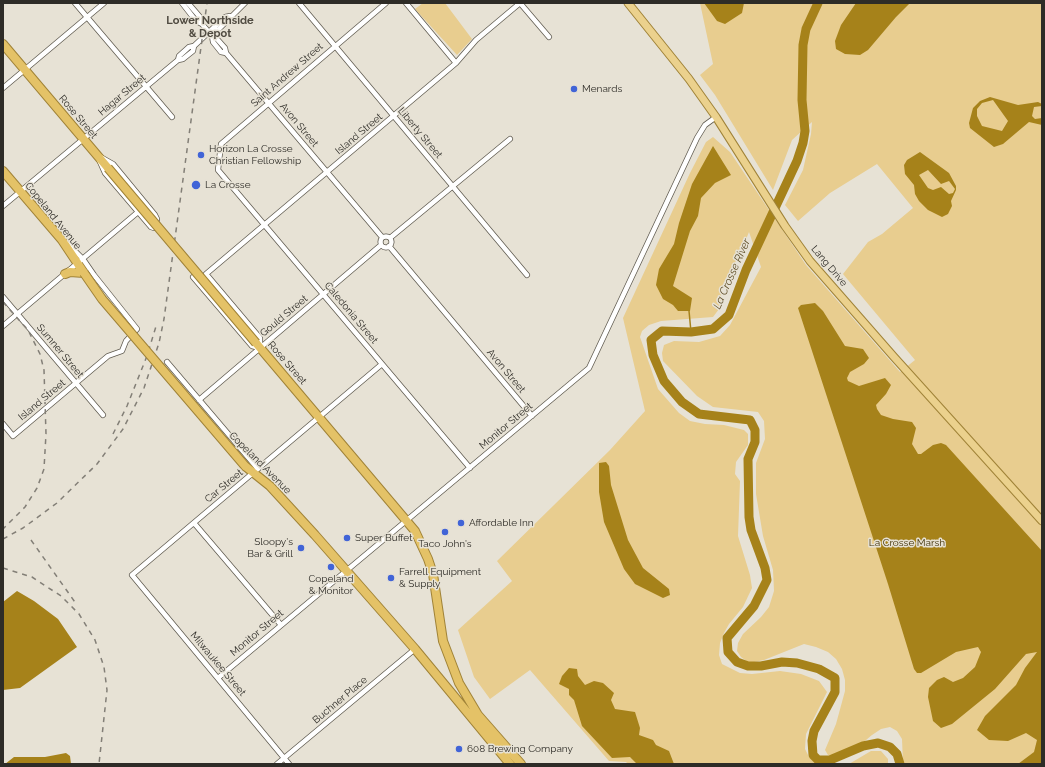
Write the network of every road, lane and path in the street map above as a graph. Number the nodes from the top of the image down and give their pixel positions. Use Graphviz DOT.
graph roads {
  1 [pos="76,3"];
  2 [pos="104,3"];
  3 [pos="182,3"];
  4 [pos="188,3"];
  5 [pos="245,3"];
  6 [pos="299,3"];
  7 [pos="386,3"];
  8 [pos="406,3"];
  9 [pos="520,3"];
  10 [pos="628,3"];
  11 [pos="87,17"];
  12 [pos="202,24"];
  13 [pos="211,33"];
  14 [pos="549,37"];
  15 [pos="3,44"];
  16 [pos="335,46"];
  17 [pos="456,63"];
  18 [pos="25,70"];
  19 [pos="146,87"];
  20 [pos="3,88"];
  21 [pos="268,103"];
  22 [pos="394,115"];
  23 [pos="172,117"];
  24 [pos="716,118"];
  25 [pos="83,139"];
  26 [pos="510,139"];
  27 [pos="97,155"];
  28 [pos="218,170"];
  29 [pos="3,171"];
  30 [pos="327,172"];
  31 [pos="453,185"];
  32 [pos="20,192"];
  33 [pos="3,206"];
  34 [pos="138,212"];
  35 [pos="264,225"];
  36 [pos="382,237"];
  37 [pos="390,238"];
  38 [pos="381,245"];
  39 [pos="389,246"];
  40 [pos="80,261"];
  41 [pos="84,273"];
  42 [pos="65,274"];
  43 [pos="527,275"];
  44 [pos="193,277"];
  45 [pos="323,295"];
  46 [pos="3,297"];
  47 [pos="17,314"];
  48 [pos="3,326"];
  49 [pos="258,345"];
  50 [pos="168,362"];
  51 [pos="382,364"];
  52 [pos="75,384"];
  53 [pos="199,400"];
  54 [pos="103,415"];
  55 [pos="320,416"];
  56 [pos="532,416"];
  57 [pos="3,424"];
  58 [pos="470,468"];
  59 [pos="256,471"];
  60 [pos="407,519"];
  61 [pos="1042,522"];
  62 [pos="194,523"];
  63 [pos="346,570"];
  64 [pos="132,575"];
  65 [pos="281,625"];
  66 [pos="415,649"];
  67 [pos="218,678"];
  68 [pos="285,758"];
  69 [pos="277,764"];
  70 [pos="289,764"];
  71 [pos="510,764"];
  72 [pos="521,764"];
  1 -- 11 [label="street"];
  2 -- 11 [label="street"];
  3 -- 12 [label="street"];
  4 -- 12 [label="street"];
  5 -- 13 [label="street, Hagar Street"];
  6 -- 16 [label="street, Liberty Street"];
  7 -- 16 [label="street, Saint Andrew Street"];
  8 -- 17 [label="street"];
  9 -- 14 [label="street"];
  9 -- 17 [label="street, Island Street"];
  10 -- 24 [label="main road, Lang Drive"];
  11 -- 18 [label="street"];
  11 -- 19 [label="street"];
  12 -- 13 [label="street"];
  13 -- 19 [label="street, Hagar Street"];
  13 -- 21 [label="street, Avon Street"];
  15 -- 18 [label="highway, Rose Street"];
  16 -- 21 [label="street, Saint Andrew Street"];
  16 -- 22 [label="street, Liberty Street"];
  17 -- 22 [label="street, Island Street"];
  18 -- 20 [label="street"];
  18 -- 25 [label="highway, Rose Street"];
  19 -- 23 [label="street"];
  19 -- 25 [label="street, Hagar Street"];
  21 -- 28 [label="street, Saint Andrew Street"];
  21 -- 30 [label="street, Avon Street"];
  22 -- 30 [label="street, Island Street"];
  22 -- 31 [label="street, Liberty Street"];
  24 -- 56 [label="street, Monitor Street"];
  24 -- 61 [label="main road, Lang Drive"];
  25 -- 27 [label="highway, Rose Street"];
  25 -- 32 [label="street, Hagar Street"];
  26 -- 31 [label="street"];
  27 -- 34 [label="street"];
  27 -- 34 [label="street"];
  27 -- 49 [label="highway, Rose Street, bridge"];
  28 -- 35 [label="street, Caledonia Street"];
  29 -- 32 [label="highway, Copeland Avenue"];
  30 -- 35 [label="street, Island Street"];
  30 -- 36 [label="street, Avon Street"];
  31 -- 37 [label="street"];
  31 -- 43 [label="street, Liberty Street"];
  32 -- 33 [label="street, Hagar Street"];
  32 -- 40 [label="highway, Copeland Avenue"];
  34 -- 40 [label="street"];
  35 -- 45 [label="street, Caledonia Street"];
  35 -- 49 [label="street, Island Street"];
  36 -- 37 [label="street"];
  36 -- 38 [label="street"];
  37 -- 39 [label="street"];
  38 -- 39 [label="street"];
  38 -- 45 [label="street, Gould Street"];
  39 -- 56 [label="street, Avon Street"];
  40 -- 41 [label="highway, Copeland Avenue"];
  40 -- 42 [label="street"];
  40 -- 52 [label="street, Island Street"];
  41 -- 42 [label="highway"];
  41 -- 59 [label="highway, Copeland Avenue, bridge"];
  42 -- 47 [label="street"];
  44 -- 49 [label="street"];
  45 -- 49 [label="street, Gould Street"];
  45 -- 51 [label="street, Caledonia Street"];
  46 -- 47 [label="street, Sumner Street"];
  47 -- 48 [label="street"];
  47 -- 52 [label="street, Sumner Street"];
  49 -- 53 [label="street, Gould Street"];
  49 -- 55 [label="highway, Rose Street"];
  50 -- 53 [label="street"];
  51 -- 55 [label="street, Car Street"];
  51 -- 58 [label="street, Caledonia Street"];
  52 -- 54 [label="street, Sumner Street"];
  52 -- 57 [label="street, Island Street"];
  53 -- 59 [label="street"];
  55 -- 59 [label="street, Car Street"];
  55 -- 60 [label="highway, Rose Street"];
  56 -- 58 [label="street, Monitor Street"];
  58 -- 60 [label="street, Monitor Street"];
  59 -- 62 [label="street, Car Street"];
  59 -- 63 [label="highway, Copeland Avenue"];
  60 -- 63 [label="street, Monitor Street"];
  60 -- 72 [label="highway, Rose Street"];
  62 -- 64 [label="street, Car Street"];
  62 -- 65 [label="street"];
  63 -- 65 [label="street, Monitor Street"];
  63 -- 66 [label="highway, Copeland Avenue"];
  64 -- 67 [label="street, Milwaukee Street"];
  65 -- 67 [label="street, Monitor Street"];
  66 -- 68 [label="street, Buchner Place"];
  66 -- 71 [label="highway, Copeland Avenue"];
  67 -- 68 [label="street, Milwaukee Street"];
  68 -- 69 [label="street, Buchner Place"];
  68 -- 70 [label="street, Milwaukee Street"];
}
